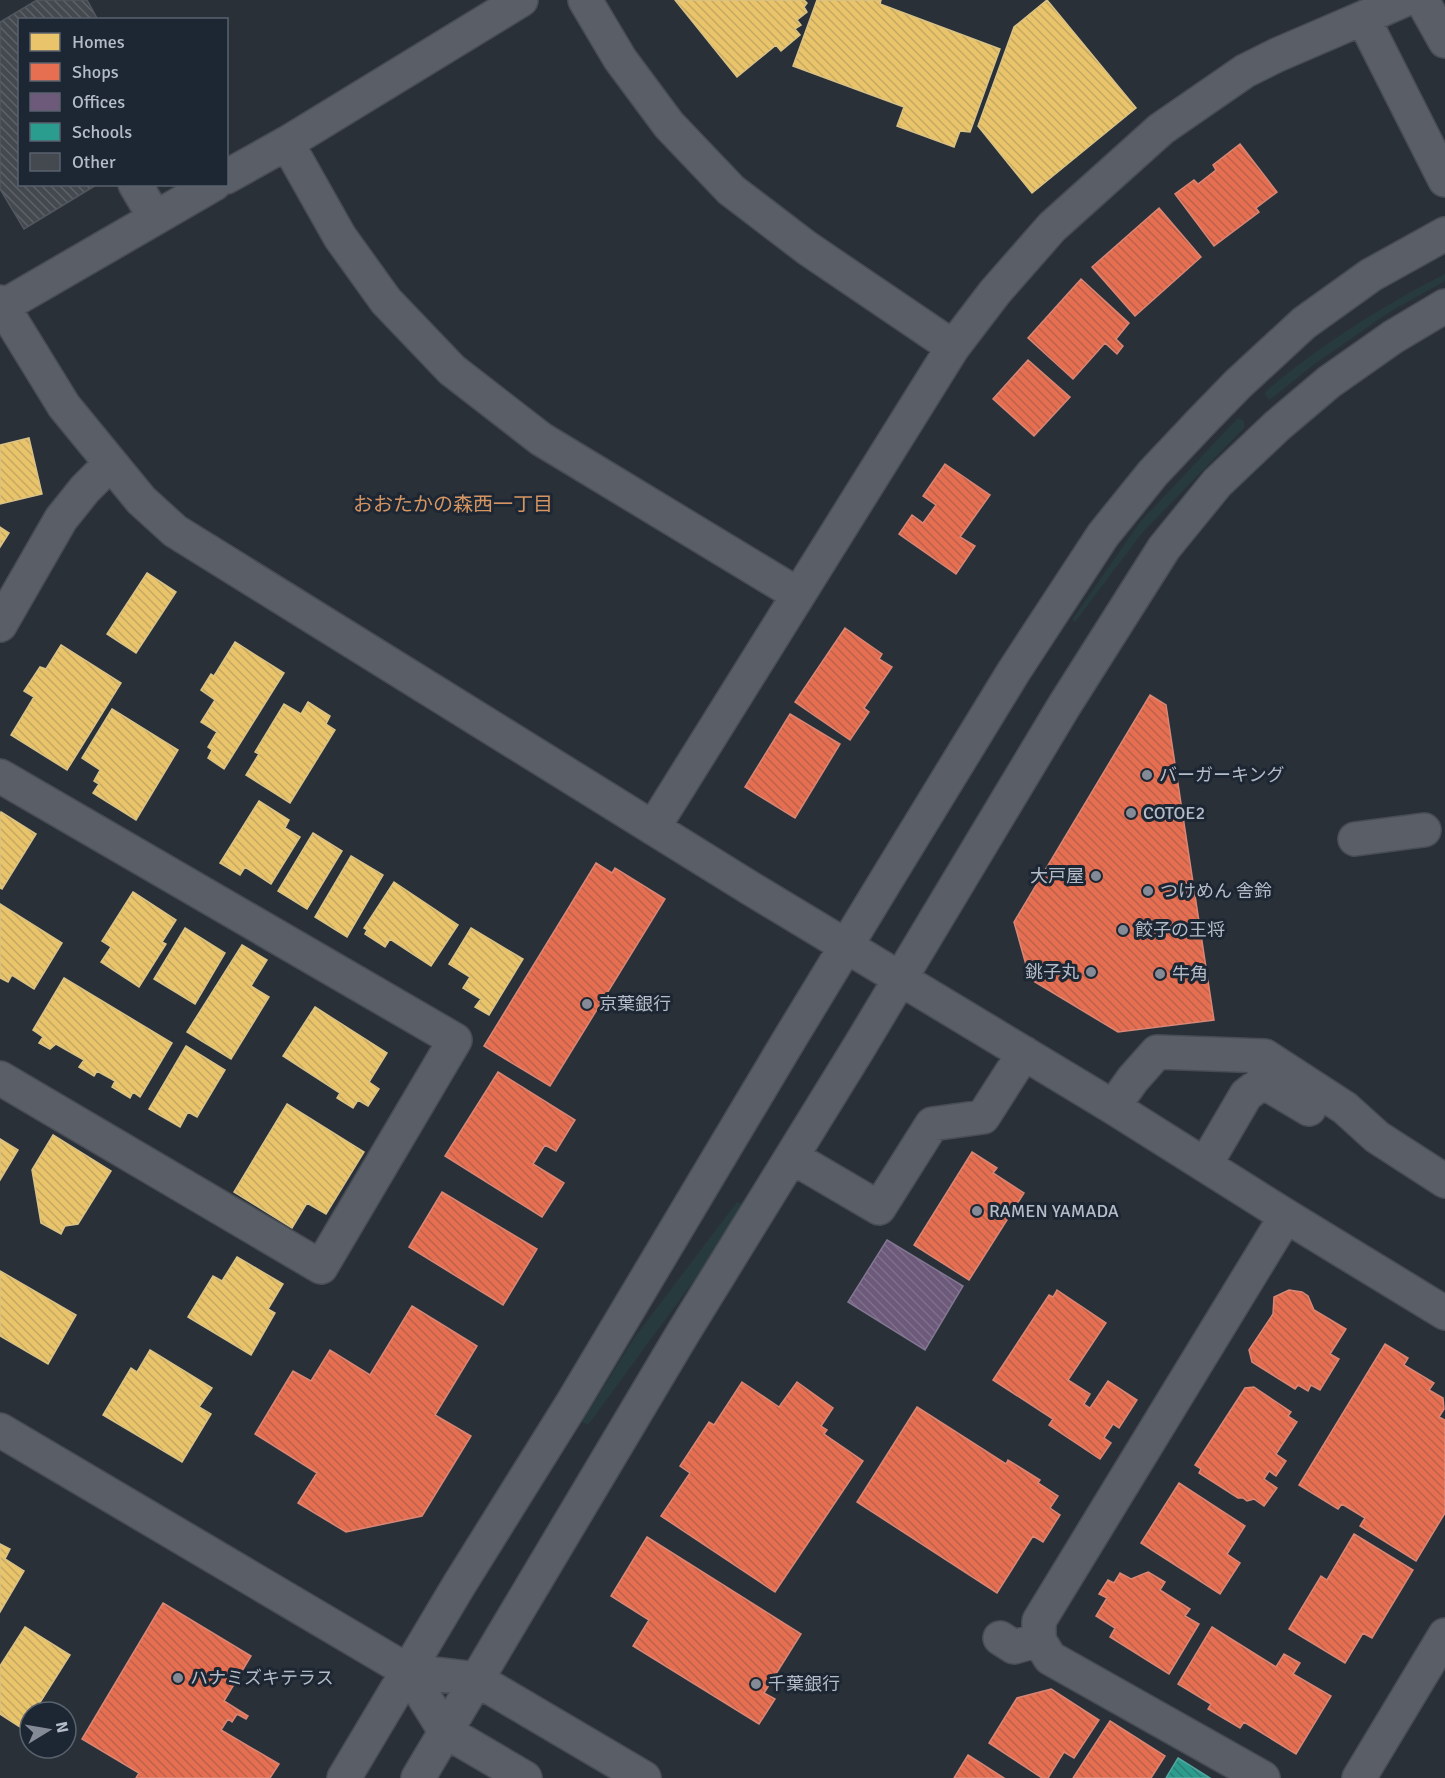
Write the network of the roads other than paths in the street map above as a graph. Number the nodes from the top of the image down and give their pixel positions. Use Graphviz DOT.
graph roads {
  1 [pos="521,0"];
  2 [pos="585,0"];
  3 [pos="1404,0"];
  4 [pos="1422,0"];
  5 [pos="1363,18"];
  6 [pos="1445,41"];
  7 [pos="287,143"];
  8 [pos="228,176"];
  9 [pos="1445,180"];
  10 [pos="136,186"];
  11 [pos="210,186"];
  12 [pos="155,218"];
  13 [pos="1445,234"];
  14 [pos="1,305"];
  15 [pos="1445,306"];
  16 [pos="953,347"];
  17 [pos="110,464"];
  18 [pos="797,594"];
  19 [pos="0,625"];
  20 [pos="0,776"];
  21 [pos="653,828"];
  22 [pos="1424,830"];
  23 [pos="1355,839"];
  24 [pos="846,946"];
  25 [pos="901,978"];
  26 [pos="1024,1053"];
  27 [pos="0,1078"];
  28 [pos="1113,1107"];
  29 [pos="1377,1137"];
  30 [pos="792,1156"];
  31 [pos="1205,1165"];
  32 [pos="1445,1181"];
  33 [pos="1286,1216"];
  34 [pos="1445,1313"];
  35 [pos="0,1430"];
  36 [pos="1445,1635"];
  37 [pos="1000,1638"];
  38 [pos="1039,1640"];
  39 [pos="408,1671"];
  40 [pos="476,1679"];
  41 [pos="445,1731"];
  42 [pos="344,1778"];
  43 [pos="418,1778"];
  44 [pos="525,1778"];
  45 [pos="644,1778"];
  46 [pos="1263,1778"];
  47 [pos="1359,1778"];
  1 -- 7 [label="street"];
  2 -- 16 [label="street"];
  3 -- 5 [label="street"];
  4 -- 6 [label="street"];
  5 -- 9 [label="street"];
  5 -- 16 [label="street"];
  7 -- 8 [label="street"];
  7 -- 18 [label="street"];
  10 -- 12 [label="street"];
  11 -- 12 [label="street"];
  12 -- 14 [label="street"];
  13 -- 24 [label="street"];
  14 -- 17 [label="street"];
  15 -- 25 [label="street"];
  16 -- 18 [label="street"];
  17 -- 19 [label="street"];
  17 -- 21 [label="street"];
  18 -- 21 [label="street"];
  20 -- 27 [label="street"];
  21 -- 24 [label="street"];
  22 -- 23 [label="street"];
  24 -- 25 [label="street"];
  24 -- 39 [label="street"];
  25 -- 26 [label="street"];
  25 -- 30 [label="street"];
  26 -- 28 [label="street"];
  26 -- 30 [label="street"];
  28 -- 29 [label="street"];
  28 -- 31 [label="street"];
  29 -- 31 [label="street"];
  29 -- 32 [label="street"];
  30 -- 40 [label="street"];
  31 -- 33 [label="street"];
  33 -- 34 [label="street"];
  33 -- 38 [label="street"];
  35 -- 39 [label="street"];
  36 -- 47 [label="street"];
  37 -- 38 [label="street"];
  38 -- 46 [label="street"];
  39 -- 40 [label="street"];
  39 -- 41 [label="street"];
  39 -- 42 [label="street"];
  40 -- 41 [label="street"];
  40 -- 45 [label="street"];
  41 -- 43 [label="street"];
  41 -- 44 [label="street"];
}
